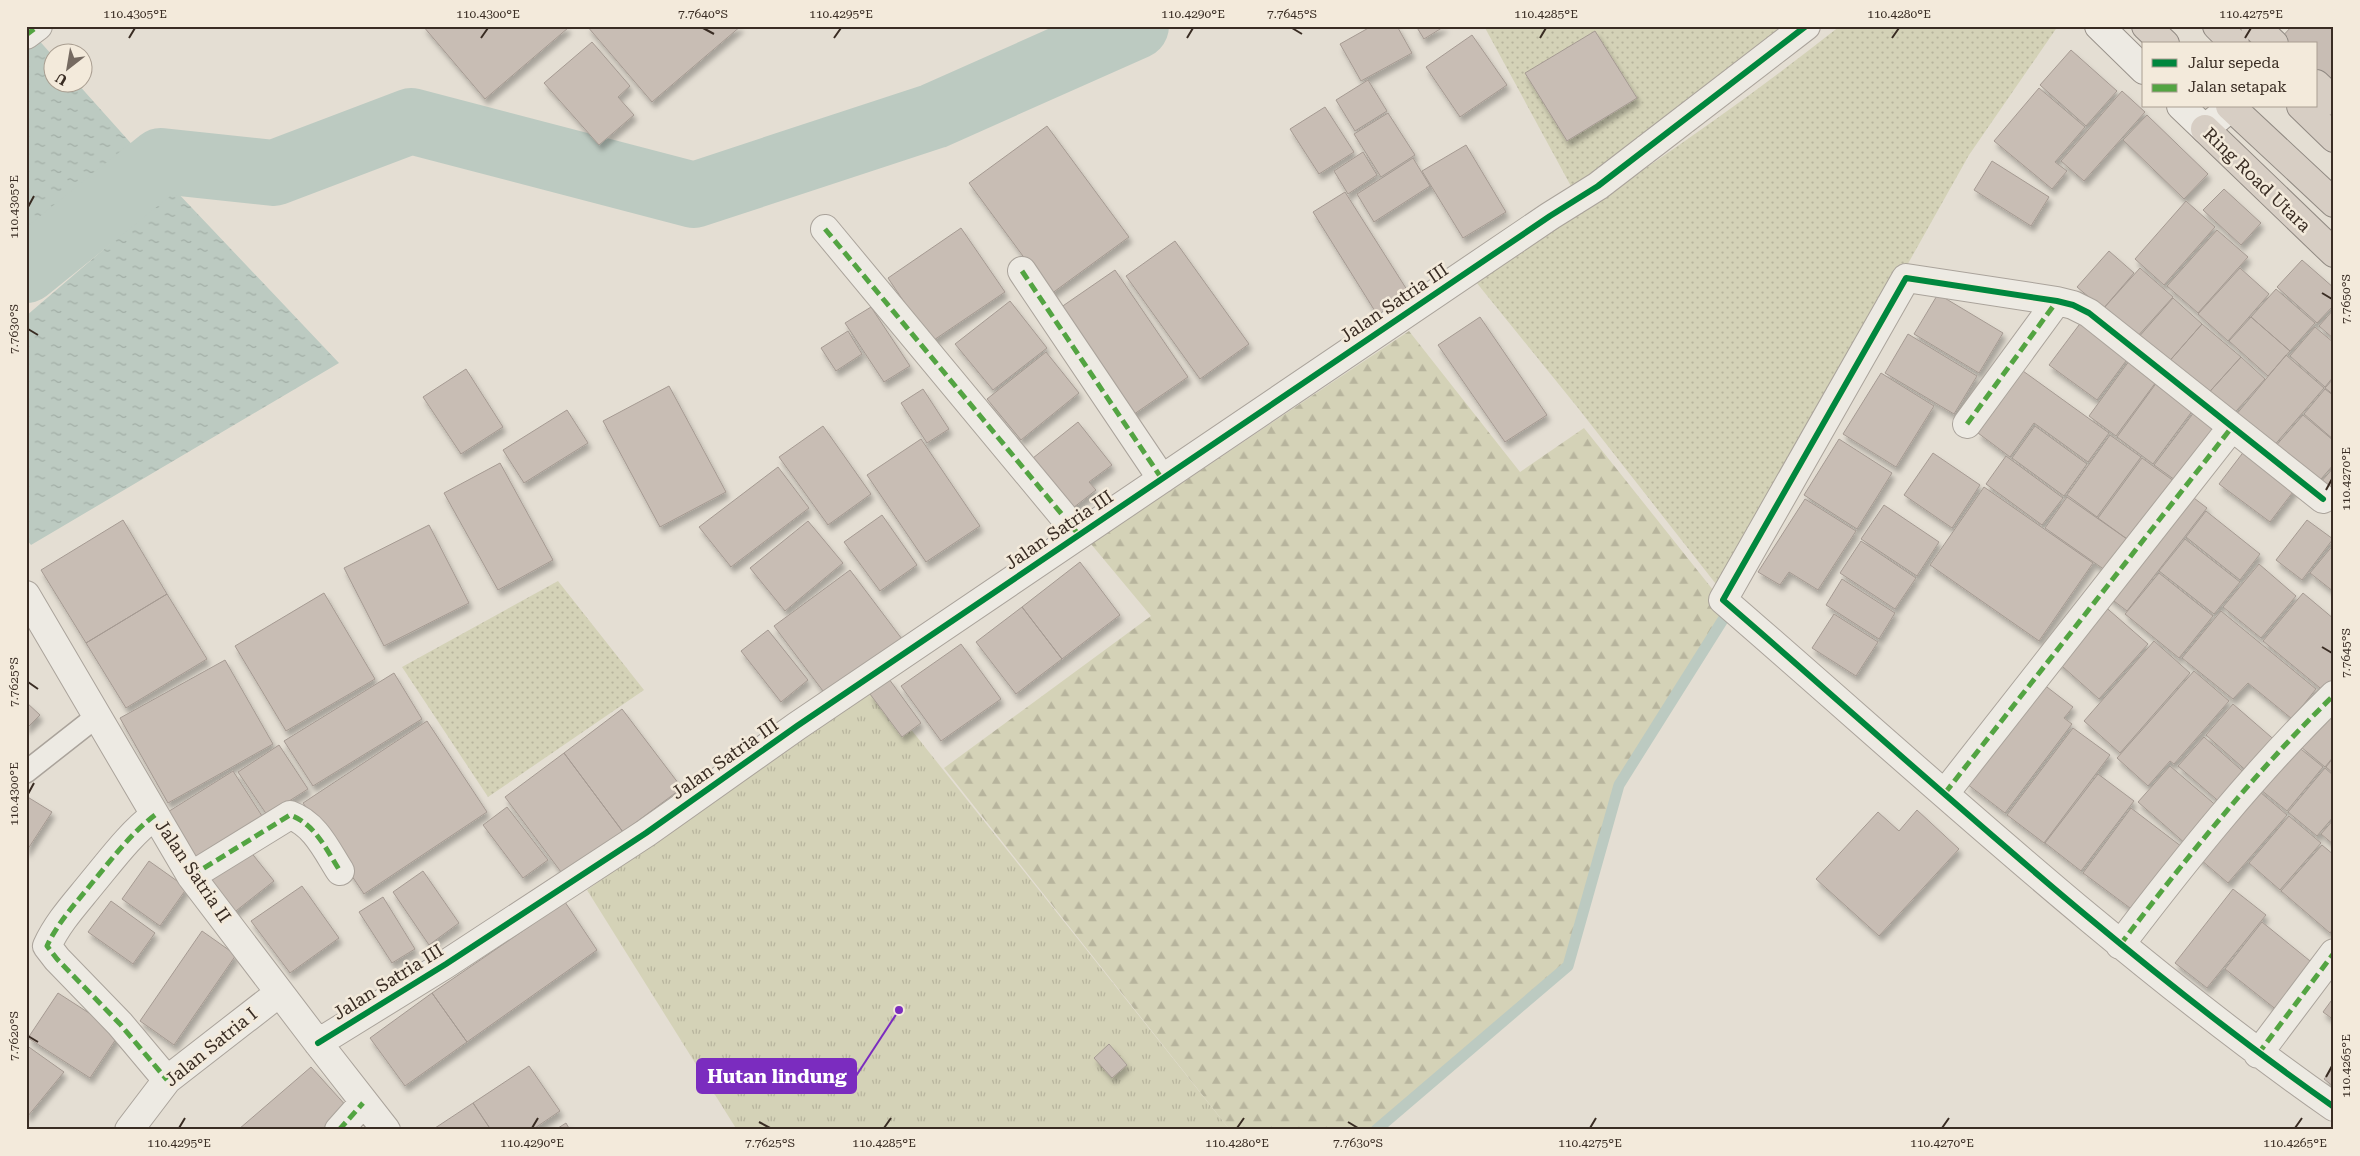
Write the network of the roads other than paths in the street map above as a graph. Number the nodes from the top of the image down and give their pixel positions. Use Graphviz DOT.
graph roads {
  1 [pos="38,26"];
  2 [pos="1806,26"];
  3 [pos="2099,26"];
  4 [pos="2146,26"];
  5 [pos="2217,26"];
  6 [pos="2255,26"];
  7 [pos="26,35"];
  8 [pos="2163,42"];
  9 [pos="2233,42"];
  10 [pos="2272,42"];
  11 [pos="2142,68"];
  12 [pos="2318,86"];
  13 [pos="2334,101"];
  14 [pos="2183,108"];
  15 [pos="2230,108"];
  16 [pos="2232,108"];
  17 [pos="2303,108"];
  18 [pos="2205,129"];
  19 [pos="2334,138"];
  20 [pos="2334,202"];
  21 [pos="825,229"];
  22 [pos="2334,253"];
  23 [pos="1022,272"];
  24 [pos="2057,302"];
  25 [pos="1967,424"];
  26 [pos="2232,427"];
  27 [pos="1162,479"];
  28 [pos="2323,499"];
  29 [pos="1079,535"];
  30 [pos="26,595"];
  31 [pos="2334,694"];
  32 [pos="96,717"];
  33 [pos="26,772"];
  34 [pos="1945,793"];
  35 [pos="155,815"];
  36 [pos="340,872"];
  37 [pos="191,876"];
  38 [pos="2120,945"];
  39 [pos="2334,953"];
  40 [pos="279,993"];
  41 [pos="318,1043"];
  42 [pos="2258,1054"];
  43 [pos="167,1080"];
  44 [pos="363,1103"];
  45 [pos="2334,1107"];
  46 [pos="129,1130"];
  47 [pos="339,1130"];
  48 [pos="386,1130"];
  1 -- 7 [label="street"];
  2 -- 27 [label="street, Jalan Satria III"];
  3 -- 11 [label="street"];
  4 -- 8 [label="highway"];
  5 -- 9 [label="highway"];
  6 -- 10 [label="highway"];
  12 -- 13 [label="highway"];
  14 -- 18 [label="street, Ring Road Utara"];
  15 -- 18 [label="street"];
  16 -- 20 [label="highway"];
  17 -- 19 [label="highway"];
  18 -- 22 [label="highway, Ring Road Utara"];
  21 -- 29 [label="street"];
  23 -- 27 [label="street"];
  24 -- 25 [label="street"];
  24 -- 26 [label="street"];
  24 -- 34 [label="street"];
  26 -- 28 [label="street"];
  26 -- 34 [label="street"];
  27 -- 29 [label="street, Jalan Satria III"];
  29 -- 41 [label="street, Jalan Satria III"];
  30 -- 32 [label="street, Jalan Satria II"];
  31 -- 38 [label="street"];
  32 -- 33 [label="lane"];
  32 -- 35 [label="street, Jalan Satria II"];
  34 -- 38 [label="street"];
  35 -- 37 [label="street, Jalan Satria II"];
  35 -- 43 [label="street"];
  36 -- 37 [label="street"];
  37 -- 40 [label="street, Jalan Satria II"];
  38 -- 42 [label="street"];
  39 -- 42 [label="street"];
  40 -- 41 [label="street, Jalan Satria II"];
  40 -- 43 [label="street, Jalan Satria I"];
  41 -- 44 [label="street, Jalan Satria II"];
  42 -- 45 [label="street"];
  43 -- 46 [label="street, Jalan Satria I"];
  44 -- 47 [label="street"];
  44 -- 48 [label="street, Jalan Satria II"];
}
